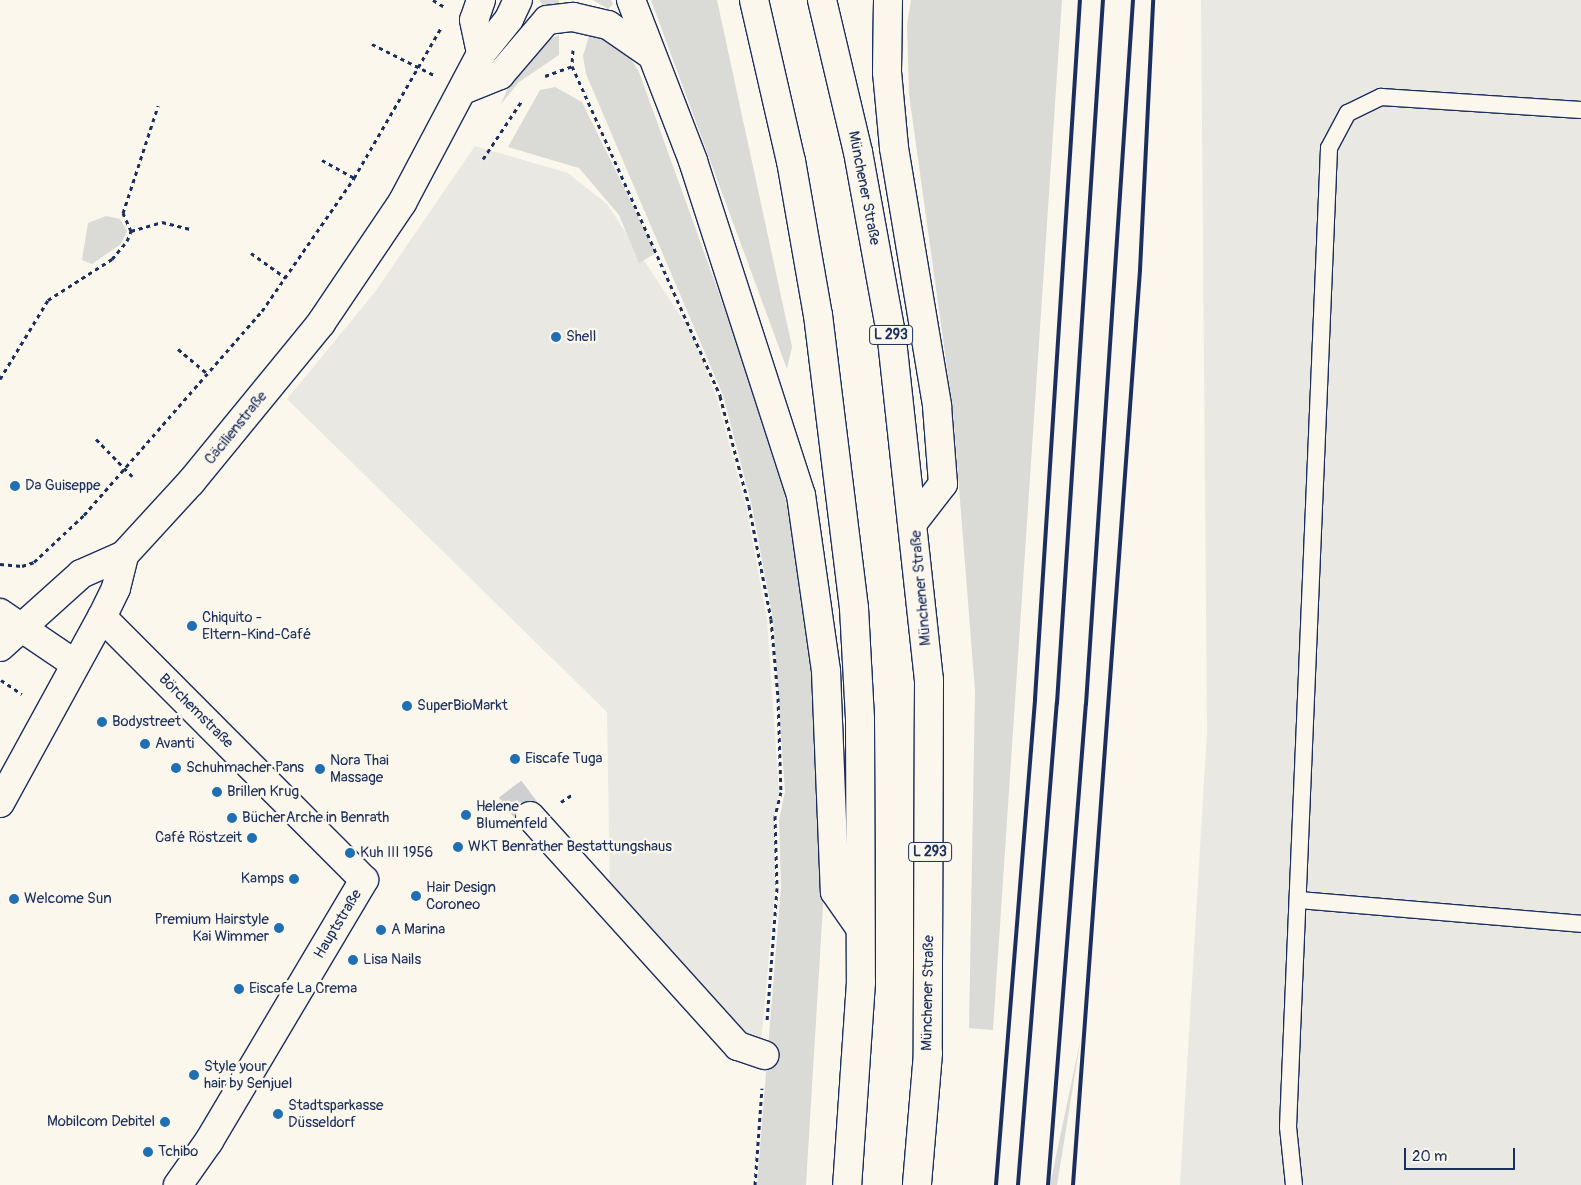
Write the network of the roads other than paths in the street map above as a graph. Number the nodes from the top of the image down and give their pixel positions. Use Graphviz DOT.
graph roads {
  1 [pos="481,0"];
  2 [pos="518,0"];
  3 [pos="631,0"];
  4 [pos="754,0"];
  5 [pos="822,0"];
  6 [pos="888,0"];
  7 [pos="481,54"];
  8 [pos="650,54"];
  9 [pos="463,90"];
  10 [pos="1581,110"];
  11 [pos="915,520"];
  12 [pos="124,555"];
  13 [pos="102,617"];
  14 [pos="10,621"];
  15 [pos="0,646"];
  16 [pos="74,664"];
  17 [pos="0,803"];
  18 [pos="291,806"];
  19 [pos="530,816"];
  20 [pos="1298,900"];
  21 [pos="1581,924"];
  22 [pos="860,928"];
  23 [pos="764,1055"];
  24 [pos="178,1185"];
  25 [pos="847,1185"];
  26 [pos="917,1185"];
  27 [pos="1294,1185"];
  1 -- 7 [label="main road"];
  2 -- 7 [label="main road, Cäcilienstraße"];
  3 -- 8 [label="main road"];
  4 -- 22 [label="main road"];
  5 -- 11 [label="main road, Münchener Straße / L 293"];
  6 -- 11 [label="main road"];
  7 -- 9 [label="main road, Cäcilienstraße"];
  8 -- 9 [label="main road"];
  8 -- 22 [label="main road"];
  9 -- 12 [label="main road, Cäcilienstraße"];
  10 -- 20 [label="lane"];
  11 -- 26 [label="main road, Münchener Straße / L 293"];
  12 -- 13 [label="main road, Cäcilienstraße"];
  12 -- 14 [label="main road"];
  13 -- 16 [label="main road, Cäcilienstraße"];
  13 -- 18 [label="main road, Börchemstraße"];
  14 -- 15 [label="main road"];
  14 -- 16 [label="main road"];
  16 -- 17 [label="main road, Cäcilienstraße"];
  18 -- 24 [label="main road, Hauptstraße"];
  19 -- 23 [label="main road"];
  20 -- 21 [label="lane"];
  20 -- 27 [label="lane"];
  22 -- 25 [label="main road"];
}
